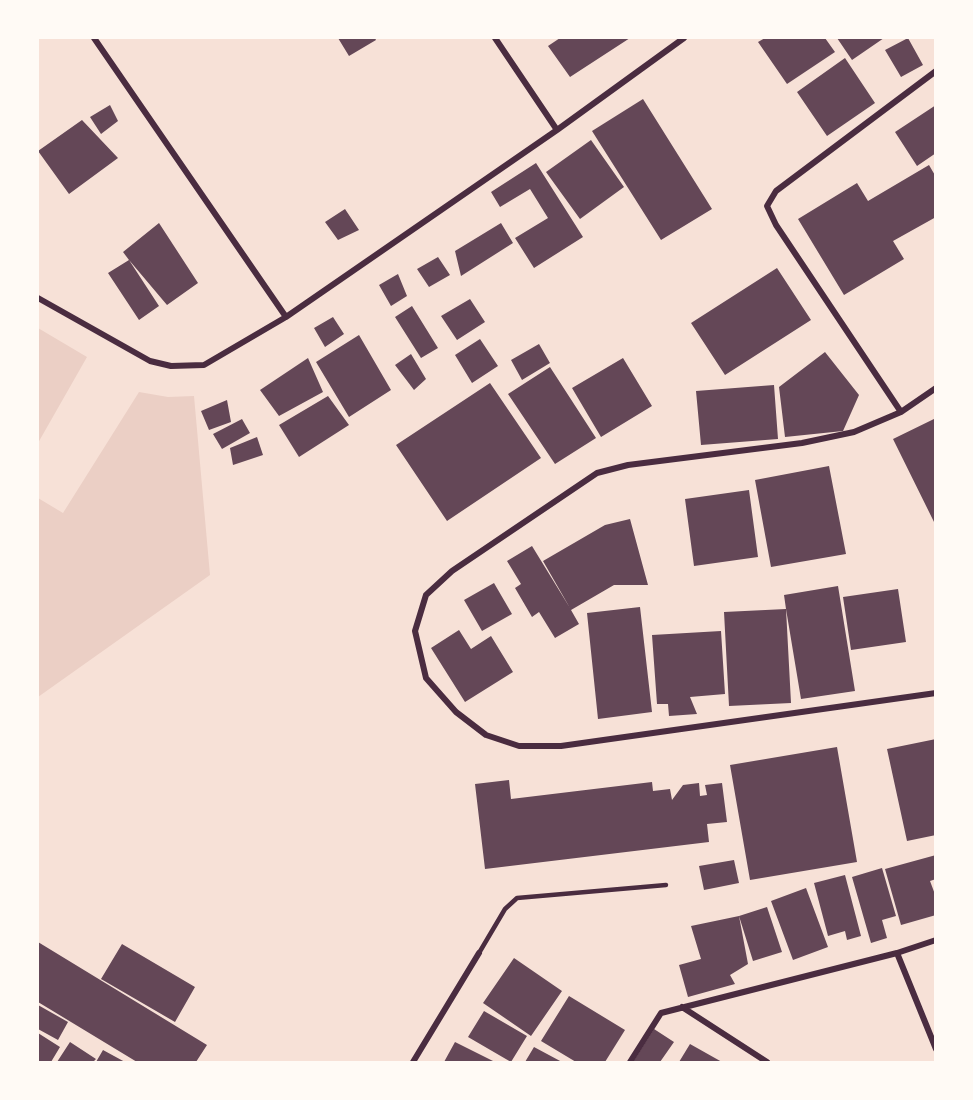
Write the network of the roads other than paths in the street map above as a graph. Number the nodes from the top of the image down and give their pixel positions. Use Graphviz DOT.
graph roads {
  1 [pos="94,38"];
  2 [pos="495,38"];
  3 [pos="684,38"];
  4 [pos="936,71"];
  5 [pos="557,130"];
  6 [pos="38,298"];
  7 [pos="286,317"];
  8 [pos="936,388"];
  9 [pos="901,412"];
  10 [pos="936,693"];
  11 [pos="666,885"];
  12 [pos="936,940"];
  13 [pos="479,953"];
  14 [pos="897,953"];
  15 [pos="682,1007"];
  16 [pos="936,1049"];
  17 [pos="413,1062"];
  18 [pos="630,1062"];
  19 [pos="767,1062"];
  1 -- 7 [label="street"];
  2 -- 5 [label="street"];
  3 -- 5 [label="street"];
  4 -- 9 [label="street"];
  5 -- 7 [label="street"];
  6 -- 7 [label="street"];
  8 -- 9 [label="street"];
  9 -- 10 [label="street"];
  11 -- 13 [label="lane"];
  12 -- 14 [label="street"];
  13 -- 17 [label="street"];
  14 -- 15 [label="street"];
  14 -- 16 [label="street"];
  15 -- 18 [label="street"];
  15 -- 19 [label="street"];
}
